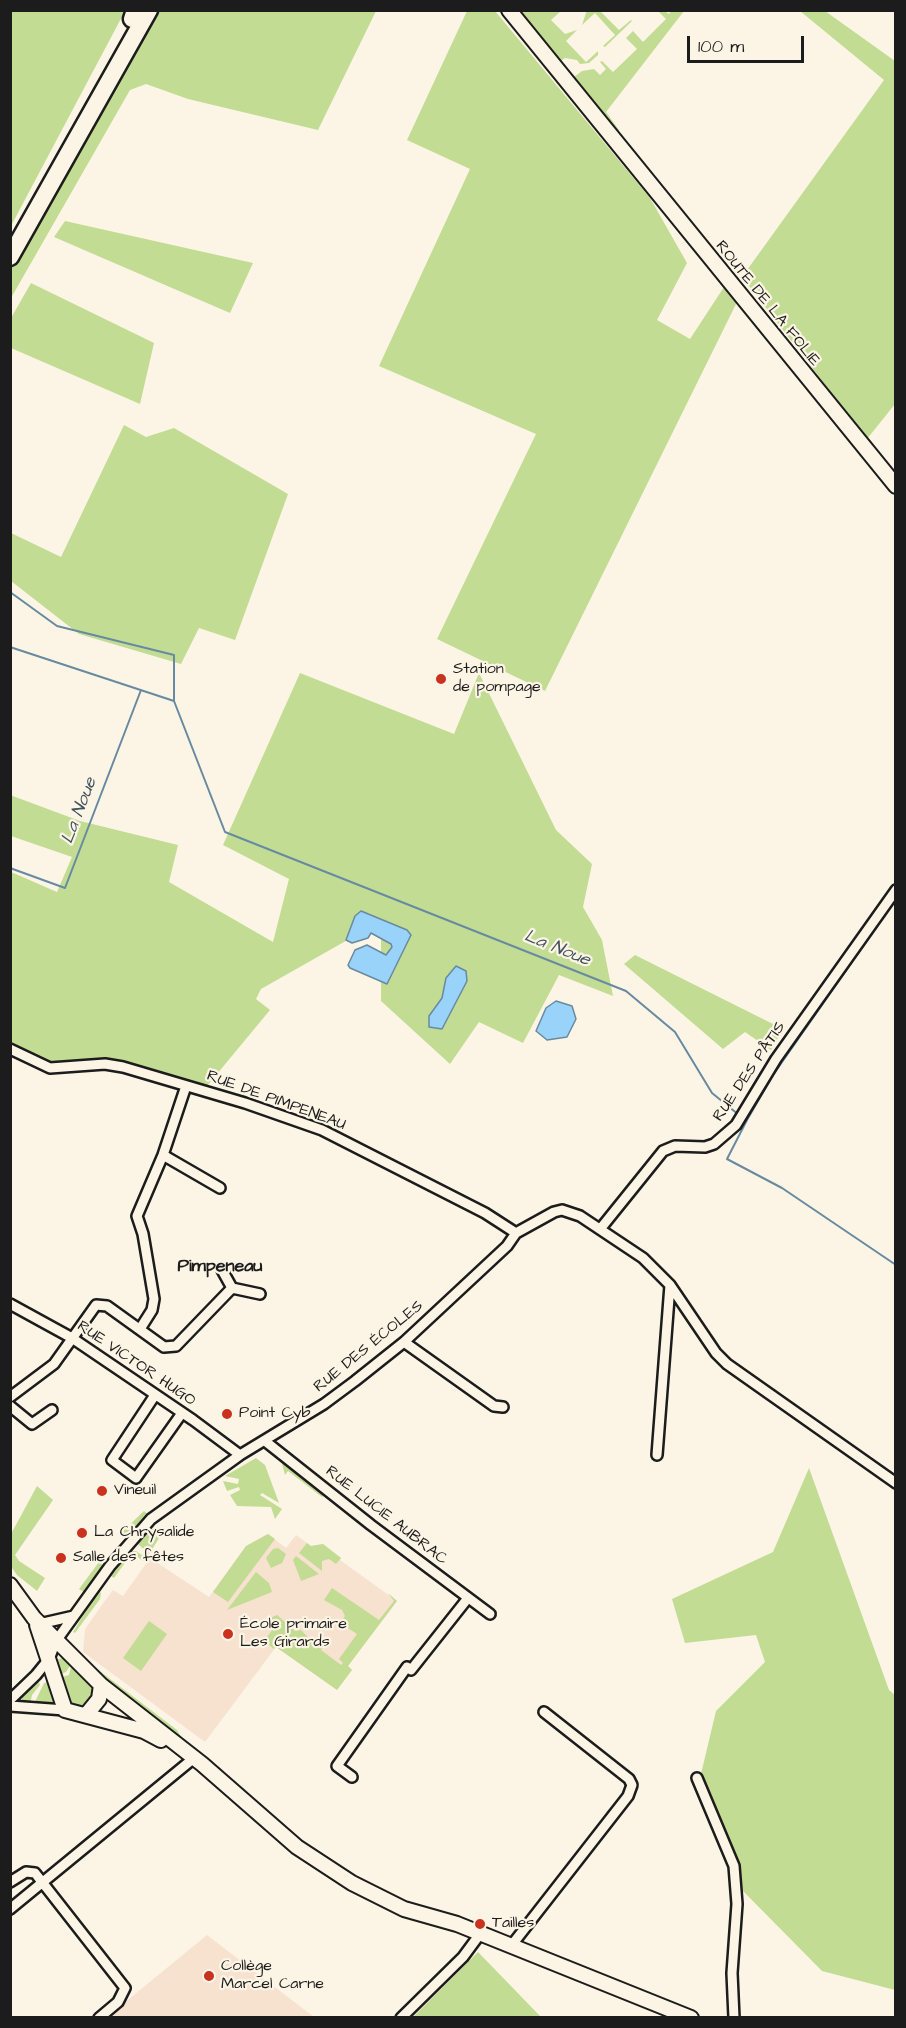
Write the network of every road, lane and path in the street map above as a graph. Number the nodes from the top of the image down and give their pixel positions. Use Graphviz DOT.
graph roads {
  1 [pos="149,10"];
  2 [pos="502,10"];
  3 [pos="509,10"];
  4 [pos="134,13"];
  5 [pos="615,142"];
  6 [pos="10,240"];
  7 [pos="10,257"];
  8 [pos="896,486"];
  9 [pos="896,890"];
  10 [pos="10,1049"];
  11 [pos="186,1086"];
  12 [pos="163,1155"];
  13 [pos="220,1188"];
  14 [pos="601,1228"];
  15 [pos="516,1233"];
  16 [pos="222,1270"];
  17 [pos="670,1285"];
  18 [pos="232,1288"];
  19 [pos="260,1294"];
  20 [pos="10,1304"];
  21 [pos="140,1329"];
  22 [pos="72,1338"];
  23 [pos="404,1342"];
  24 [pos="155,1395"];
  25 [pos="10,1397"];
  26 [pos="10,1406"];
  27 [pos="503,1407"];
  28 [pos="52,1410"];
  29 [pos="182,1413"];
  30 [pos="265,1441"];
  31 [pos="240,1455"];
  32 [pos="657,1455"];
  33 [pos="896,1483"];
  34 [pos="10,1585"];
  35 [pos="468,1598"];
  36 [pos="490,1614"];
  37 [pos="74,1616"];
  38 [pos="37,1621"];
  39 [pos="68,1628"];
  40 [pos="56,1641"];
  41 [pos="68,1652"];
  42 [pos="49,1659"];
  43 [pos="101,1685"];
  44 [pos="10,1700"];
  45 [pos="10,1706"];
  46 [pos="65,1710"];
  47 [pos="544,1712"];
  48 [pos="86,1715"];
  49 [pos="182,1749"];
  50 [pos="194,1758"];
  51 [pos="352,1777"];
  52 [pos="698,1778"];
  53 [pos="10,1882"];
  54 [pos="43,1883"];
  55 [pos="10,1909"];
  56 [pos="480,1934"];
  57 [pos="511,1946"];
  58 [pos="99,2018"];
  59 [pos="401,2018"];
  60 [pos="690,2018"];
  61 [pos="734,2018"];
  1 -- 7 [label="highway"];
  2 -- 5 [label="street, ROUTE DE LA FOLIE"];
  3 -- 5 [label="street, ROUTE DE LA FOLIE"];
  4 -- 6 [label="highway"];
  5 -- 8 [label="street, ROUTE DE LA FOLIE"];
  9 -- 14 [label="street, RUE DES PÂTIS"];
  10 -- 11 [label="street, RUE DE PIMPENEAU"];
  11 -- 12 [label="street"];
  11 -- 15 [label="street, RUE DE PIMPENEAU"];
  12 -- 13 [label="street"];
  12 -- 21 [label="street"];
  14 -- 15 [label="street, RUE DES ÉCOLES"];
  14 -- 17 [label="street"];
  15 -- 23 [label="street, RUE DES ÉCOLES"];
  16 -- 18 [label="street"];
  17 -- 32 [label="street"];
  17 -- 33 [label="street"];
  18 -- 19 [label="street"];
  18 -- 21 [label="street"];
  20 -- 22 [label="street, RUE VICTOR HUGO"];
  21 -- 22 [label="street"];
  22 -- 24 [label="street, RUE VICTOR HUGO"];
  22 -- 25 [label="street"];
  23 -- 27 [label="street"];
  23 -- 30 [label="street, RUE DES ÉCOLES"];
  24 -- 29 [label="street, RUE VICTOR HUGO"];
  24 -- 29 [label="street"];
  26 -- 28 [label="street"];
  29 -- 31 [label="street, RUE VICTOR HUGO"];
  30 -- 31 [label="street, RUE DES ÉCOLES"];
  30 -- 35 [label="street, RUE LUCIE AUBRAC"];
  31 -- 37 [label="street, RUE DES ÉCOLES"];
  34 -- 38 [label="street"];
  35 -- 36 [label="street, RUE LUCIE AUBRAC"];
  35 -- 51 [label="street"];
  37 -- 38 [label="street"];
  37 -- 39 [label="street, RUE DES ÉCOLES"];
  38 -- 40 [label="street"];
  38 -- 42 [label="street"];
  39 -- 40 [label="street, RUE DES ÉCOLES"];
  39 -- 41 [label="street, RUE DES ÉCOLES"];
  40 -- 41 [label="street"];
  40 -- 42 [label="street, RUE DES ÉCOLES"];
  41 -- 42 [label="street"];
  41 -- 43 [label="street"];
  42 -- 44 [label="street, RUE DES ÉCOLES"];
  42 -- 46 [label="street"];
  43 -- 48 [label="street"];
  43 -- 49 [label="street"];
  45 -- 46 [label="street"];
  46 -- 48 [label="street"];
  47 -- 57 [label="street"];
  48 -- 49 [label="street"];
  49 -- 50 [label="street"];
  50 -- 54 [label="street"];
  50 -- 56 [label="street"];
  52 -- 61 [label="street"];
  53 -- 54 [label="street"];
  54 -- 55 [label="street"];
  54 -- 58 [label="street"];
  56 -- 57 [label="street"];
  56 -- 59 [label="street"];
  57 -- 60 [label="street"];
}
